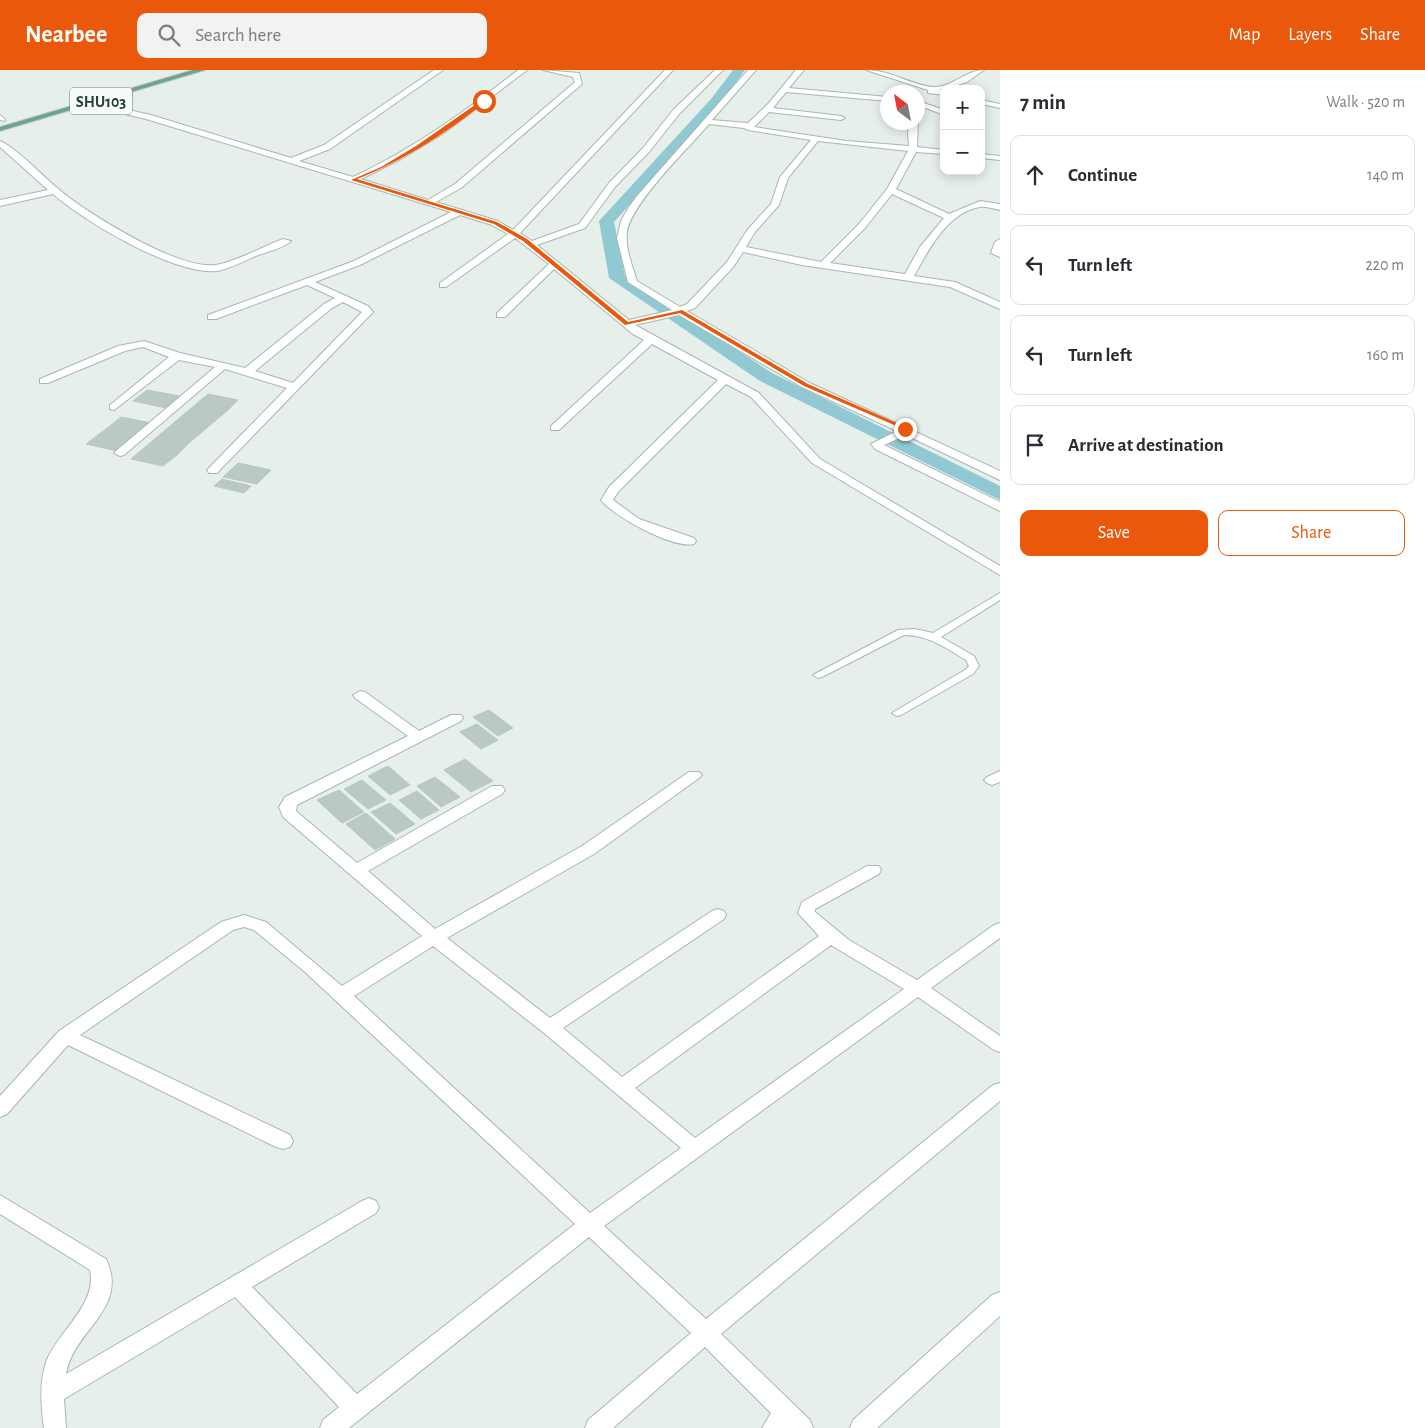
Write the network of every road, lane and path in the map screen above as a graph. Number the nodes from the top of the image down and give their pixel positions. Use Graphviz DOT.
graph roads {
  1 [pos="200,70"];
  2 [pos="439,70"];
  3 [pos="522,70"];
  4 [pos="547,70"];
  5 [pos="669,70"];
  6 [pos="719,70"];
  7 [pos="752,70"];
  8 [pos="800,70"];
  9 [pos="870,70"];
  10 [pos="980,70"];
  11 [pos="150,76"];
  12 [pos="784,90"];
  13 [pos="932,90"];
  14 [pos="925,92"];
  15 [pos="940,92"];
  16 [pos="880,99"];
  17 [pos="77,100"];
  18 [pos="985,103"];
  19 [pos="91,104"];
  20 [pos="925,106"];
  21 [pos="1000,106"];
  22 [pos="766,110"];
  23 [pos="940,112"];
  24 [pos="13,118"];
  25 [pos="841,118"];
  26 [pos="1,119"];
  27 [pos="30,122"];
  28 [pos="708,122"];
  29 [pos="750,126"];
  30 [pos="0,129"];
  31 [pos="913,130"];
  32 [pos="816,138"];
  33 [pos="0,144"];
  34 [pos="913,149"];
  35 [pos="940,152"];
  36 [pos="985,156"];
  37 [pos="1000,158"];
  38 [pos="291,160"];
  39 [pos="353,180"];
  40 [pos="891,190"];
  41 [pos="54,191"];
  42 [pos="0,203"];
  43 [pos="429,203"];
  44 [pos="1000,207"];
  45 [pos="459,212"];
  46 [pos="948,216"];
  47 [pos="514,234"];
  48 [pos="286,241"];
  49 [pos="1000,242"];
  50 [pos="530,244"];
  51 [pos="740,249"];
  52 [pos="1000,254"];
  53 [pos="554,264"];
  54 [pos="823,265"];
  55 [pos="908,278"];
  56 [pos="308,282"];
  57 [pos="443,285"];
  58 [pos="341,299"];
  59 [pos="1000,306"];
  60 [pos="673,313"];
  61 [pos="501,315"];
  62 [pos="212,317"];
  63 [pos="627,324"];
  64 [pos="651,339"];
  65 [pos="177,356"];
  66 [pos="223,366"];
  67 [pos="246,372"];
  68 [pos="725,379"];
  69 [pos="44,381"];
  70 [pos="295,387"];
  71 [pos="114,408"];
  72 [pos="555,428"];
  73 [pos="900,433"];
  74 [pos="120,454"];
  75 [pos="213,470"];
  76 [pos="1000,476"];
  77 [pos="1000,507"];
  78 [pos="690,542"];
  79 [pos="1000,571"];
  80 [pos="1000,596"];
  81 [pos="934,638"];
  82 [pos="818,675"];
  83 [pos="360,695"];
  84 [pos="897,714"];
  85 [pos="456,718"];
  86 [pos="418,737"];
  87 [pos="694,776"];
  88 [pos="497,790"];
  89 [pos="357,870"];
  90 [pos="872,870"];
  91 [pos="718,915"];
  92 [pos="1000,929"];
  93 [pos="832,936"];
  94 [pos="434,937"];
  95 [pos="917,988"];
  96 [pos="341,995"];
  97 [pos="550,1028"];
  98 [pos="65,1036"];
  99 [pos="1000,1045"];
  100 [pos="622,1087"];
  101 [pos="1000,1090"];
  102 [pos="0,1109"];
  103 [pos="283,1141"];
  104 [pos="695,1149"];
  105 [pos="0,1204"];
  106 [pos="368,1207"];
  107 [pos="589,1225"];
  108 [pos="237,1285"];
  109 [pos="1000,1302"];
  110 [pos="706,1333"];
  111 [pos="53,1393"];
  112 [pos="356,1409"];
  113 [pos="779,1420"];
  114 [pos="55,1428"];
  115 [pos="331,1428"];
  116 [pos="596,1428"];
  117 [pos="802,1428"];
  118 [pos="861,1428"];
  1 -- 19 [label="main road, SHU103"];
  2 -- 38 [label="street"];
  3 -- 39 [label="street"];
  4 -- 43 [label="street"];
  5 -- 47 [label="street"];
  6 -- 50 [label="street"];
  7 -- 28 [label="street"];
  8 -- 12 [label="street"];
  9 -- 13 [label="street"];
  10 -- 13 [label="street"];
  11 -- 17 [label="main road, SHU103"];
  12 -- 16 [label="street"];
  12 -- 22 [label="street"];
  13 -- 14 [label="street"];
  13 -- 15 [label="street"];
  17 -- 19 [label="street"];
  17 -- 24 [label="main road, SHU103"];
  18 -- 21 [label="street"];
  19 -- 27 [label="main road, SHU103"];
  19 -- 38 [label="street"];
  20 -- 23 [label="street"];
  22 -- 25 [label="street"];
  22 -- 29 [label="street"];
  24 -- 26 [label="main road, SHU103"];
  24 -- 27 [label="main road"];
  27 -- 30 [label="main road, SHU103"];
  28 -- 29 [label="street"];
  28 -- 60 [label="street"];
  29 -- 32 [label="street"];
  31 -- 34 [label="street"];
  32 -- 34 [label="street"];
  32 -- 51 [label="street"];
  33 -- 41 [label="street"];
  34 -- 35 [label="street"];
  34 -- 40 [label="street"];
  36 -- 37 [label="street"];
  38 -- 39 [label="street"];
  39 -- 43 [label="street"];
  40 -- 46 [label="street"];
  40 -- 54 [label="street"];
  41 -- 42 [label="street"];
  41 -- 48 [label="street"];
  43 -- 45 [label="street"];
  44 -- 46 [label="street"];
  45 -- 47 [label="street"];
  45 -- 56 [label="street"];
  46 -- 55 [label="street"];
  47 -- 50 [label="street"];
  47 -- 57 [label="street"];
  49 -- 52 [label="street"];
  50 -- 53 [label="street"];
  51 -- 54 [label="street"];
  51 -- 60 [label="street"];
  53 -- 61 [label="street"];
  53 -- 63 [label="street"];
  54 -- 55 [label="street"];
  55 -- 59 [label="street"];
  56 -- 58 [label="street"];
  56 -- 62 [label="street"];
  58 -- 67 [label="street"];
  58 -- 70 [label="street"];
  60 -- 63 [label="street"];
  60 -- 73 [label="street"];
  63 -- 64 [label="street"];
  64 -- 68 [label="street"];
  64 -- 72 [label="street"];
  65 -- 66 [label="street"];
  65 -- 69 [label="street"];
  65 -- 71 [label="street"];
  66 -- 67 [label="street"];
  66 -- 74 [label="street"];
  67 -- 70 [label="street"];
  68 -- 78 [label="street"];
  68 -- 79 [label="street"];
  70 -- 75 [label="street"];
  73 -- 76 [label="street"];
  73 -- 77 [label="street"];
  80 -- 81 [label="lane"];
  81 -- 82 [label="lane"];
  81 -- 84 [label="lane"];
  83 -- 86 [label="street"];
  85 -- 86 [label="street"];
  86 -- 89 [label="street"];
  87 -- 94 [label="street"];
  88 -- 89 [label="street"];
  89 -- 94 [label="street"];
  90 -- 93 [label="street"];
  91 -- 97 [label="street"];
  92 -- 95 [label="street"];
  93 -- 95 [label="street"];
  93 -- 100 [label="street"];
  94 -- 96 [label="street"];
  94 -- 97 [label="street"];
  95 -- 99 [label="street"];
  95 -- 104 [label="street"];
  96 -- 98 [label="street"];
  96 -- 107 [label="street"];
  97 -- 100 [label="street"];
  98 -- 102 [label="street"];
  98 -- 103 [label="street"];
  100 -- 104 [label="street"];
  101 -- 110 [label="street"];
  104 -- 107 [label="street"];
  105 -- 111 [label="street"];
  106 -- 108 [label="street"];
  107 -- 110 [label="street"];
  107 -- 112 [label="street"];
  108 -- 111 [label="street"];
  108 -- 112 [label="street"];
  109 -- 118 [label="street"];
  110 -- 113 [label="street"];
  110 -- 116 [label="street"];
  111 -- 114 [label="street"];
  112 -- 115 [label="street"];
  113 -- 117 [label="street"];
}
